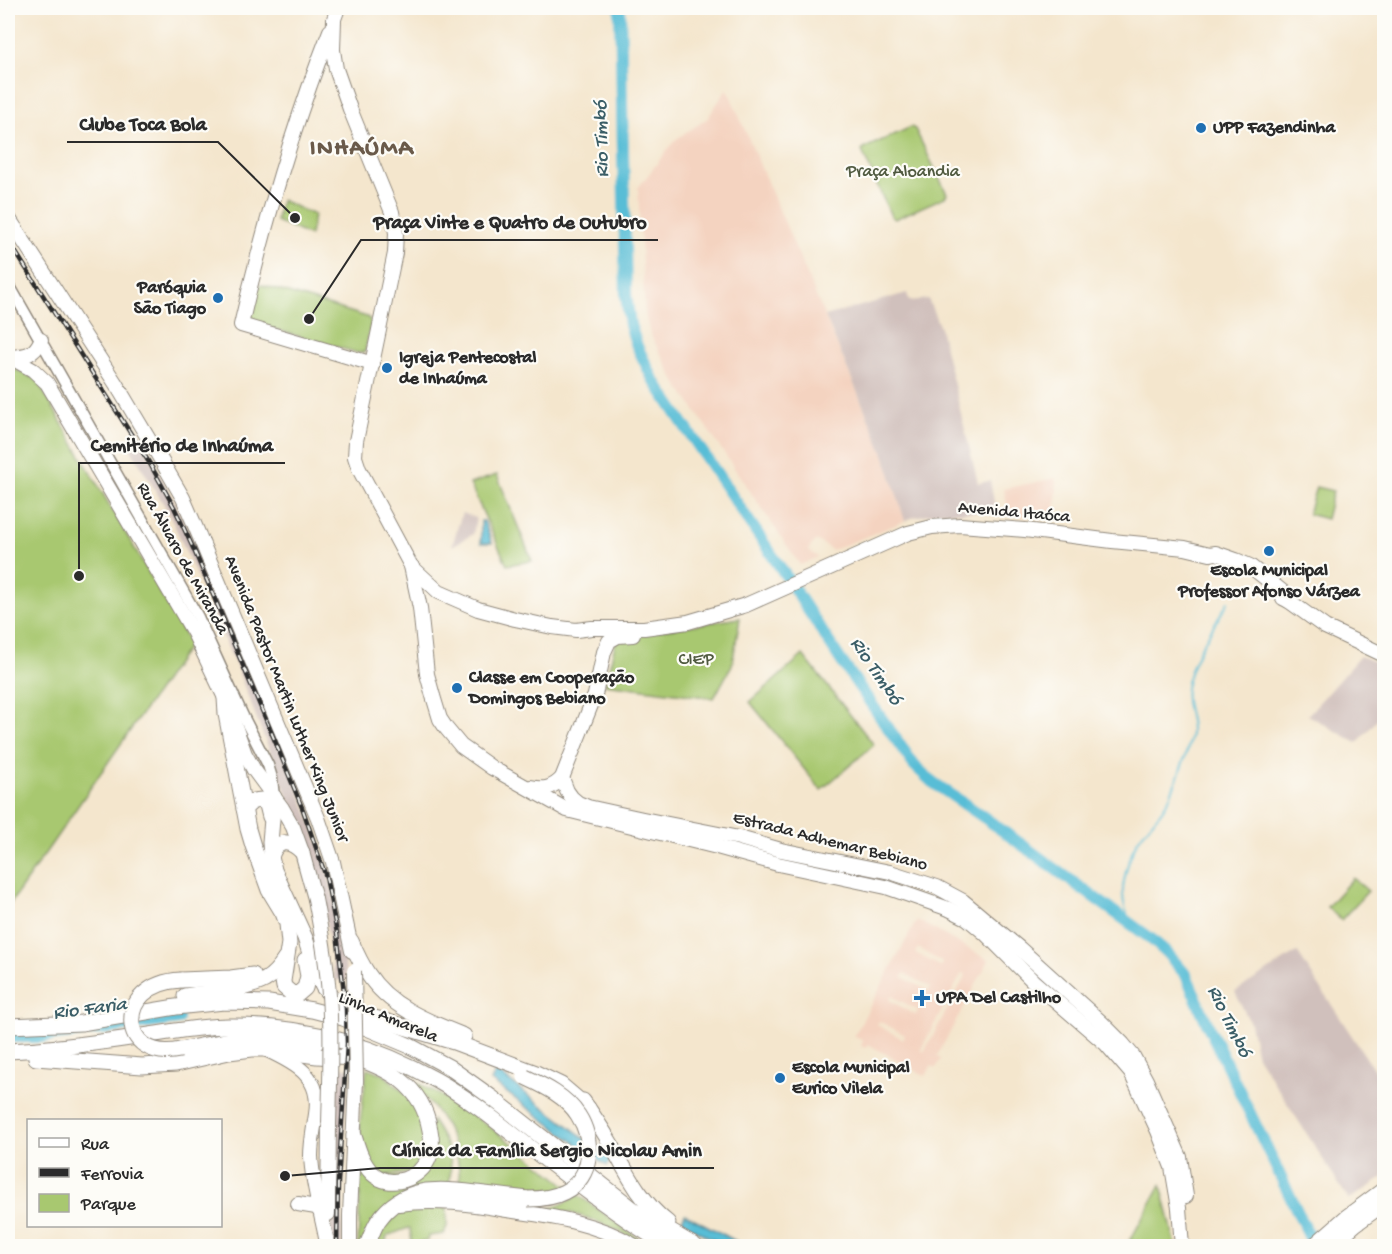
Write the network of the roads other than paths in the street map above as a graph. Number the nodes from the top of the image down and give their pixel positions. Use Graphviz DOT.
graph roads {
  1 [pos="336,13"];
  2 [pos="313,74"];
  3 [pos="339,78"];
  4 [pos="8,217"];
  5 [pos="8,283"];
  6 [pos="41,340"];
  7 [pos="8,356"];
  8 [pos="373,364"];
  9 [pos="411,566"];
  10 [pos="439,592"];
  11 [pos="420,608"];
  12 [pos="722,613"];
  13 [pos="576,630"];
  14 [pos="604,652"];
  15 [pos="1384,655"];
  16 [pos="225,698"];
  17 [pos="562,778"];
  18 [pos="526,787"];
  19 [pos="274,797"];
  20 [pos="244,808"];
  21 [pos="271,823"];
  22 [pos="781,849"];
  23 [pos="302,852"];
  24 [pos="271,857"];
  25 [pos="778,864"];
  26 [pos="922,882"];
  27 [pos="269,890"];
  28 [pos="917,897"];
  29 [pos="294,916"];
  30 [pos="351,941"];
  31 [pos="288,954"];
  32 [pos="1029,957"];
  33 [pos="1033,981"];
  34 [pos="1059,985"];
  35 [pos="116,1018"];
  36 [pos="344,1018"];
  37 [pos="8,1026"];
  38 [pos="343,1040"];
  39 [pos="264,1045"];
  40 [pos="8,1053"];
  41 [pos="588,1108"];
  42 [pos="354,1136"];
  43 [pos="1384,1189"];
  44 [pos="298,1204"];
  45 [pos="396,1204"];
  46 [pos="1384,1204"];
  47 [pos="321,1212"];
  48 [pos="1346,1224"];
  49 [pos="327,1245"];
  50 [pos="693,1245"];
  51 [pos="1320,1245"];
  52 [pos="350,1246"];
  53 [pos="367,1246"];
  54 [pos="635,1246"];
  55 [pos="668,1246"];
  56 [pos="1182,1246"];
  57 [pos="1191,1246"];
  1 -- 2 [label="main road"];
  1 -- 3 [label="main road, Estrada Adhemar Bebiano"];
  2 -- 3 [label="main road"];
  2 -- 8 [label="main road"];
  3 -- 8 [label="main road, Estrada Adhemar Bebiano"];
  4 -- 30 [label="main road, Avenida Pastor Martin Luther King Junior"];
  5 -- 6 [label="street, Rua Álvaro de Miranda"];
  6 -- 7 [label="main road"];
  6 -- 19 [label="street, Rua Álvaro de Miranda"];
  7 -- 16 [label="main road"];
  8 -- 9 [label="main road, Estrada Adhemar Bebiano"];
  9 -- 10 [label="main road, Avenida Itaóca"];
  9 -- 11 [label="main road, Estrada Adhemar Bebiano"];
  10 -- 11 [label="main road"];
  10 -- 13 [label="main road, Avenida Itaóca"];
  11 -- 18 [label="main road, Estrada Adhemar Bebiano"];
  12 -- 13 [label="main road, Avenida Itaóca"];
  12 -- 14 [label="main road, Avenida Itaóca"];
  12 -- 15 [label="main road, Avenida Itaóca"];
  13 -- 14 [label="main road"];
  14 -- 17 [label="main road"];
  16 -- 19 [label="main road"];
  16 -- 20 [label="highway"];
  17 -- 18 [label="main road"];
  17 -- 22 [label="main road, Estrada Adhemar Bebiano"];
  18 -- 25 [label="main road, Estrada Adhemar Bebiano"];
  19 -- 21 [label="highway"];
  19 -- 23 [label="main road"];
  20 -- 21 [label="highway"];
  20 -- 27 [label="highway"];
  21 -- 24 [label="highway"];
  22 -- 25 [label="main road"];
  22 -- 26 [label="main road, Estrada Adhemar Bebiano"];
  23 -- 24 [label="highway"];
  23 -- 49 [label="main road, bridge"];
  24 -- 29 [label="highway"];
  25 -- 28 [label="main road, Estrada Adhemar Bebiano"];
  26 -- 28 [label="main road"];
  26 -- 32 [label="main road, Estrada Adhemar Bebiano"];
  27 -- 31 [label="highway"];
  27 -- 39 [label="highway, bridge"];
  28 -- 33 [label="main road, Estrada Adhemar Bebiano"];
  29 -- 31 [label="highway"];
  29 -- 41 [label="highway"];
  30 -- 41 [label="highway"];
  30 -- 42 [label="main road, Avenida Pastor Martin Luther King Junior, bridge"];
  31 -- 35 [label="highway"];
  32 -- 33 [label="main road"];
  32 -- 34 [label="main road, Estrada Adhemar Bebiano"];
  33 -- 34 [label="main road"];
  33 -- 56 [label="main road, Estrada Adhemar Bebiano"];
  34 -- 57 [label="main road, Estrada Adhemar Bebiano"];
  35 -- 36 [label="highway, Linha Amarela"];
  35 -- 37 [label="highway, Linha Amarela"];
  36 -- 45 [label="highway, bridge"];
  36 -- 50 [label="highway, Linha Amarela"];
  38 -- 39 [label="highway"];
  38 -- 40 [label="highway, Linha Amarela"];
  38 -- 55 [label="highway, Linha Amarela"];
  39 -- 40 [label="highway"];
  39 -- 42 [label="highway"];
  39 -- 47 [label="main road"];
  41 -- 50 [label="highway"];
  42 -- 52 [label="main road, Avenida Pastor Martin Luther King Junior"];
  43 -- 48 [label="main road"];
  44 -- 47 [label="main road"];
  45 -- 53 [label="highway"];
  45 -- 54 [label="main road"];
  46 -- 48 [label="main road"];
  47 -- 49 [label="main road"];
  48 -- 51 [label="main road"];
}
